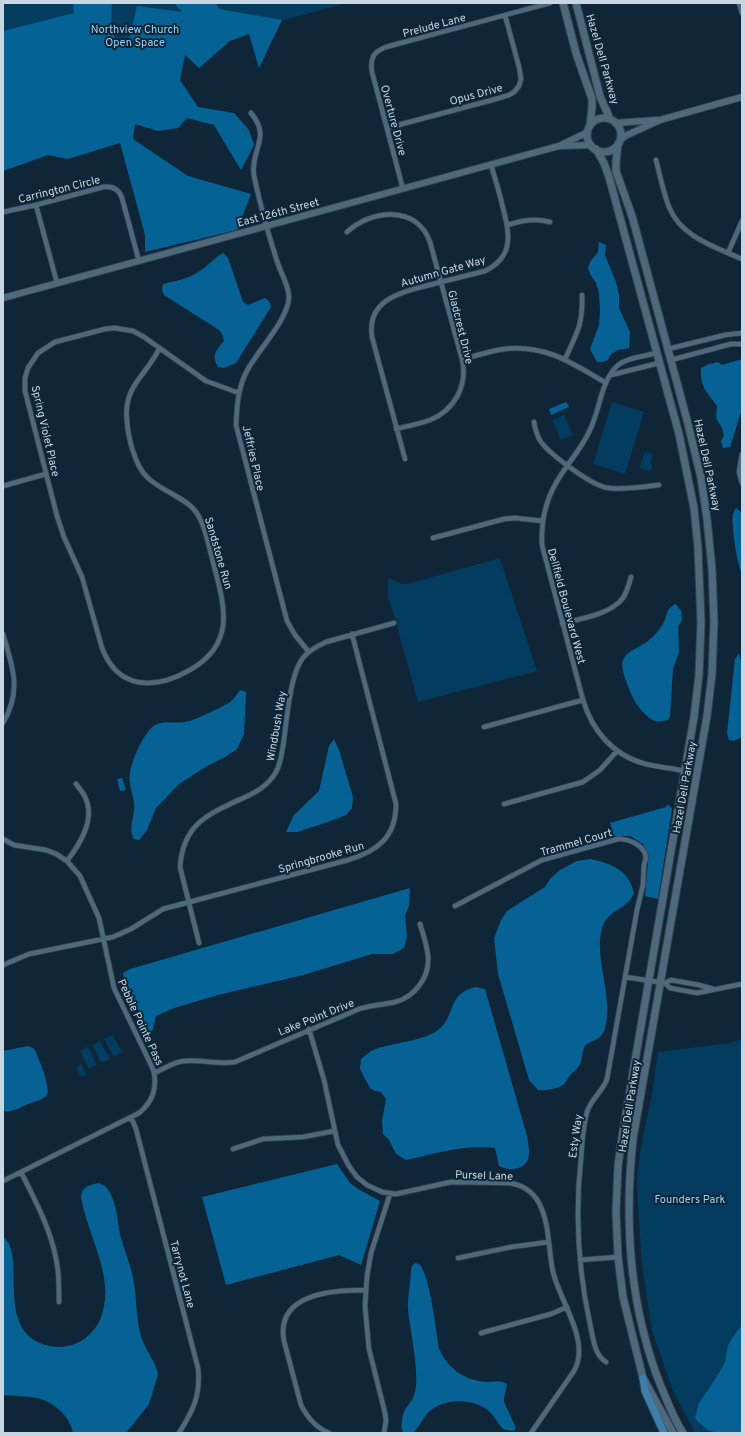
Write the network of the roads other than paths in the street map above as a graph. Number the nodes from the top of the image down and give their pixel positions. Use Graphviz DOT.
graph roads {
  1 [pos="550,3"];
  2 [pos="563,3"];
  3 [pos="576,3"];
  4 [pos="739,3"];
  5 [pos="742,13"];
  6 [pos="505,15"];
  7 [pos="373,56"];
  8 [pos="742,97"];
  9 [pos="251,113"];
  10 [pos="660,120"];
  11 [pos="613,121"];
  12 [pos="387,128"];
  13 [pos="589,129"];
  14 [pos="619,142"];
  15 [pos="559,146"];
  16 [pos="593,147"];
  17 [pos="656,160"];
  18 [pos="491,165"];
  19 [pos="403,189"];
  20 [pos="36,205"];
  21 [pos="3,212"];
  22 [pos="742,221"];
  23 [pos="550,222"];
  24 [pos="508,225"];
  25 [pos="267,226"];
  26 [pos="347,232"];
  27 [pos="728,253"];
  28 [pos="742,259"];
  29 [pos="139,261"];
  30 [pos="441,282"];
  31 [pos="57,283"];
  32 [pos="582,295"];
  33 [pos="3,298"];
  34 [pos="742,333"];
  35 [pos="742,344"];
  36 [pos="159,349"];
  37 [pos="668,350"];
  38 [pos="656,353"];
  39 [pos="462,359"];
  40 [pos="565,359"];
  41 [pos="671,360"];
  42 [pos="659,362"];
  43 [pos="611,375"];
  44 [pos="606,384"];
  45 [pos="239,393"];
  46 [pos="534,422"];
  47 [pos="396,429"];
  48 [pos="742,454"];
  49 [pos="405,459"];
  50 [pos="569,465"];
  51 [pos="46,474"];
  52 [pos="742,483"];
  53 [pos="659,485"];
  54 [pos="3,486"];
  55 [pos="543,520"];
  56 [pos="433,538"];
  57 [pos="631,577"];
  58 [pos="394,623"];
  59 [pos="562,624"];
  60 [pos="3,634"];
  61 [pos="352,634"];
  62 [pos="4,641"];
  63 [pos="309,652"];
  64 [pos="168,680"];
  65 [pos="583,700"];
  66 [pos="3,724"];
  67 [pos="484,727"];
  68 [pos="617,751"];
  69 [pos="685,771"];
  70 [pos="76,784"];
  71 [pos="504,804"];
  72 [pos="3,839"];
  73 [pos="639,846"];
  74 [pos="67,862"];
  75 [pos="188,903"];
  76 [pos="455,906"];
  77 [pos="420,924"];
  78 [pos="103,938"];
  79 [pos="199,943"];
  80 [pos="3,965"];
  81 [pos="625,977"];
  82 [pos="649,981"];
  83 [pos="663,983"];
  84 [pos="742,984"];
  85 [pos="715,990"];
  86 [pos="309,1029"];
  87 [pos="154,1073"];
  88 [pos="131,1117"];
  89 [pos="334,1131"];
  90 [pos="233,1149"];
  91 [pos="21,1172"];
  92 [pos="3,1181"];
  93 [pos="390,1194"];
  94 [pos="549,1242"];
  95 [pos="618,1257"];
  96 [pos="458,1258"];
  97 [pos="580,1260"];
  98 [pos="366,1290"];
  99 [pos="59,1302"];
  100 [pos="567,1308"];
  101 [pos="481,1333"];
  102 [pos="606,1362"];
  103 [pos="643,1378"];
  104 [pos="178,1433"];
  105 [pos="327,1433"];
  106 [pos="384,1433"];
  107 [pos="531,1433"];
  108 [pos="664,1433"];
  109 [pos="673,1433"];
  110 [pos="684,1433"];
  1 -- 6 [label="street, Prelude Lane"];
  2 -- 13 [label="main road, Hazel Dell Parkway"];
  3 -- 11 [label="main road, Hazel Dell Parkway"];
  4 -- 5 [label="street"];
  6 -- 7 [label="street, Prelude Lane"];
  6 -- 12 [label="street, Opus Drive"];
  7 -- 12 [label="street, Overture Drive"];
  8 -- 10 [label="street"];
  9 -- 25 [label="street, Jeffries Place"];
  10 -- 11 [label="street"];
  10 -- 14 [label="street"];
  11 -- 13 [label="main road"];
  11 -- 14 [label="main road"];
  12 -- 19 [label="street, Overture Drive"];
  13 -- 15 [label="street, East 126th Street"];
  13 -- 16 [label="main road"];
  14 -- 16 [label="main road"];
  14 -- 37 [label="main road, Hazel Dell Parkway"];
  15 -- 16 [label="street, East 126th Street"];
  15 -- 18 [label="street, East 126th Street"];
  16 -- 38 [label="main road, Hazel Dell Parkway"];
  17 -- 27 [label="street"];
  18 -- 19 [label="street, East 126th Street"];
  18 -- 24 [label="street, Autumn Gate Way"];
  19 -- 25 [label="street, East 126th Street"];
  20 -- 21 [label="street, Carrington Circle"];
  20 -- 29 [label="street, Carrington Circle"];
  20 -- 31 [label="street"];
  22 -- 27 [label="street"];
  23 -- 24 [label="street"];
  24 -- 30 [label="street, Autumn Gate Way"];
  25 -- 29 [label="street, East 126th Street"];
  25 -- 45 [label="street, Jeffries Place"];
  26 -- 30 [label="street, Gladcrest Drive"];
  27 -- 28 [label="street"];
  29 -- 31 [label="street, East 126th Street"];
  30 -- 39 [label="street, Gladcrest Drive"];
  30 -- 47 [label="street, Autumn Gate Way"];
  31 -- 33 [label="street, East 126th Street"];
  32 -- 40 [label="street"];
  34 -- 37 [label="street"];
  35 -- 41 [label="street"];
  36 -- 45 [label="street, Spring Violet Place"];
  36 -- 51 [label="street, Spring Violet Place"];
  36 -- 64 [label="street, Sandstone Run"];
  37 -- 41 [label="main road, Hazel Dell Parkway"];
  38 -- 42 [label="main road, Hazel Dell Parkway"];
  38 -- 43 [label="street, Dellfield Boulevard West"];
  39 -- 40 [label="street"];
  39 -- 47 [label="street, Gladcrest Drive"];
  40 -- 44 [label="street"];
  41 -- 83 [label="main road, Hazel Dell Parkway"];
  42 -- 43 [label="street"];
  42 -- 69 [label="main road, Hazel Dell Parkway"];
  43 -- 44 [label="street, Dellfield Boulevard West"];
  44 -- 50 [label="street, Dellfield Boulevard West"];
  45 -- 63 [label="street, Jeffries Place"];
  46 -- 50 [label="street"];
  47 -- 49 [label="street, Autumn Gate Way"];
  48 -- 52 [label="street"];
  50 -- 53 [label="street"];
  50 -- 55 [label="street, Dellfield Boulevard West"];
  51 -- 54 [label="street"];
  51 -- 64 [label="street, Spring Violet Place"];
  55 -- 56 [label="street"];
  55 -- 59 [label="street, Dellfield Boulevard West"];
  57 -- 59 [label="street"];
  58 -- 61 [label="street, Windbush Way"];
  59 -- 65 [label="street, Dellfield Boulevard West"];
  60 -- 62 [label="street"];
  61 -- 63 [label="street, Windbush Way"];
  61 -- 75 [label="street, Springbrooke Run"];
  62 -- 66 [label="street"];
  63 -- 75 [label="street, Windbush Way"];
  65 -- 67 [label="street"];
  65 -- 68 [label="street, Dellfield Boulevard West"];
  68 -- 69 [label="street, Dellfield Boulevard West"];
  68 -- 71 [label="street"];
  69 -- 82 [label="main road, Hazel Dell Parkway"];
  70 -- 74 [label="street"];
  72 -- 74 [label="street, Pebble Pointe Pass"];
  73 -- 76 [label="street, Trammel Court"];
  73 -- 81 [label="street, Esty Way"];
  74 -- 78 [label="street, Pebble Pointe Pass"];
  75 -- 78 [label="street, Springbrooke Run"];
  75 -- 79 [label="street, Windbush Way"];
  77 -- 86 [label="street, Lake Point Drive"];
  78 -- 80 [label="street, Springbrooke Run"];
  78 -- 87 [label="street, Pebble Pointe Pass"];
  81 -- 82 [label="street"];
  81 -- 97 [label="street, Esty Way"];
  82 -- 83 [label="street"];
  82 -- 95 [label="main road, Hazel Dell Parkway"];
  83 -- 85 [label="street"];
  83 -- 85 [label="street"];
  83 -- 110 [label="main road, Hazel Dell Parkway"];
  84 -- 85 [label="street"];
  86 -- 87 [label="street, Lake Point Drive"];
  86 -- 89 [label="street, Pursel Lane"];
  87 -- 88 [label="street, Pebble Pointe Pass"];
  88 -- 91 [label="street, Pebble Pointe Pass"];
  88 -- 104 [label="street, Tarrynot Lane"];
  89 -- 90 [label="street"];
  89 -- 93 [label="street, Pursel Lane"];
  91 -- 92 [label="street, Pebble Pointe Pass"];
  91 -- 99 [label="street"];
  93 -- 94 [label="street, Pursel Lane"];
  93 -- 98 [label="street"];
  94 -- 96 [label="street"];
  94 -- 100 [label="street, Pursel Lane"];
  95 -- 97 [label="street"];
  95 -- 103 [label="main road, Hazel Dell Parkway"];
  97 -- 102 [label="street, Esty Way"];
  98 -- 105 [label="street"];
  98 -- 106 [label="street"];
  100 -- 101 [label="street"];
  100 -- 107 [label="street, Pursel Lane"];
  103 -- 108 [label="main road"];
  103 -- 109 [label="main road, Hazel Dell Parkway"];
}
